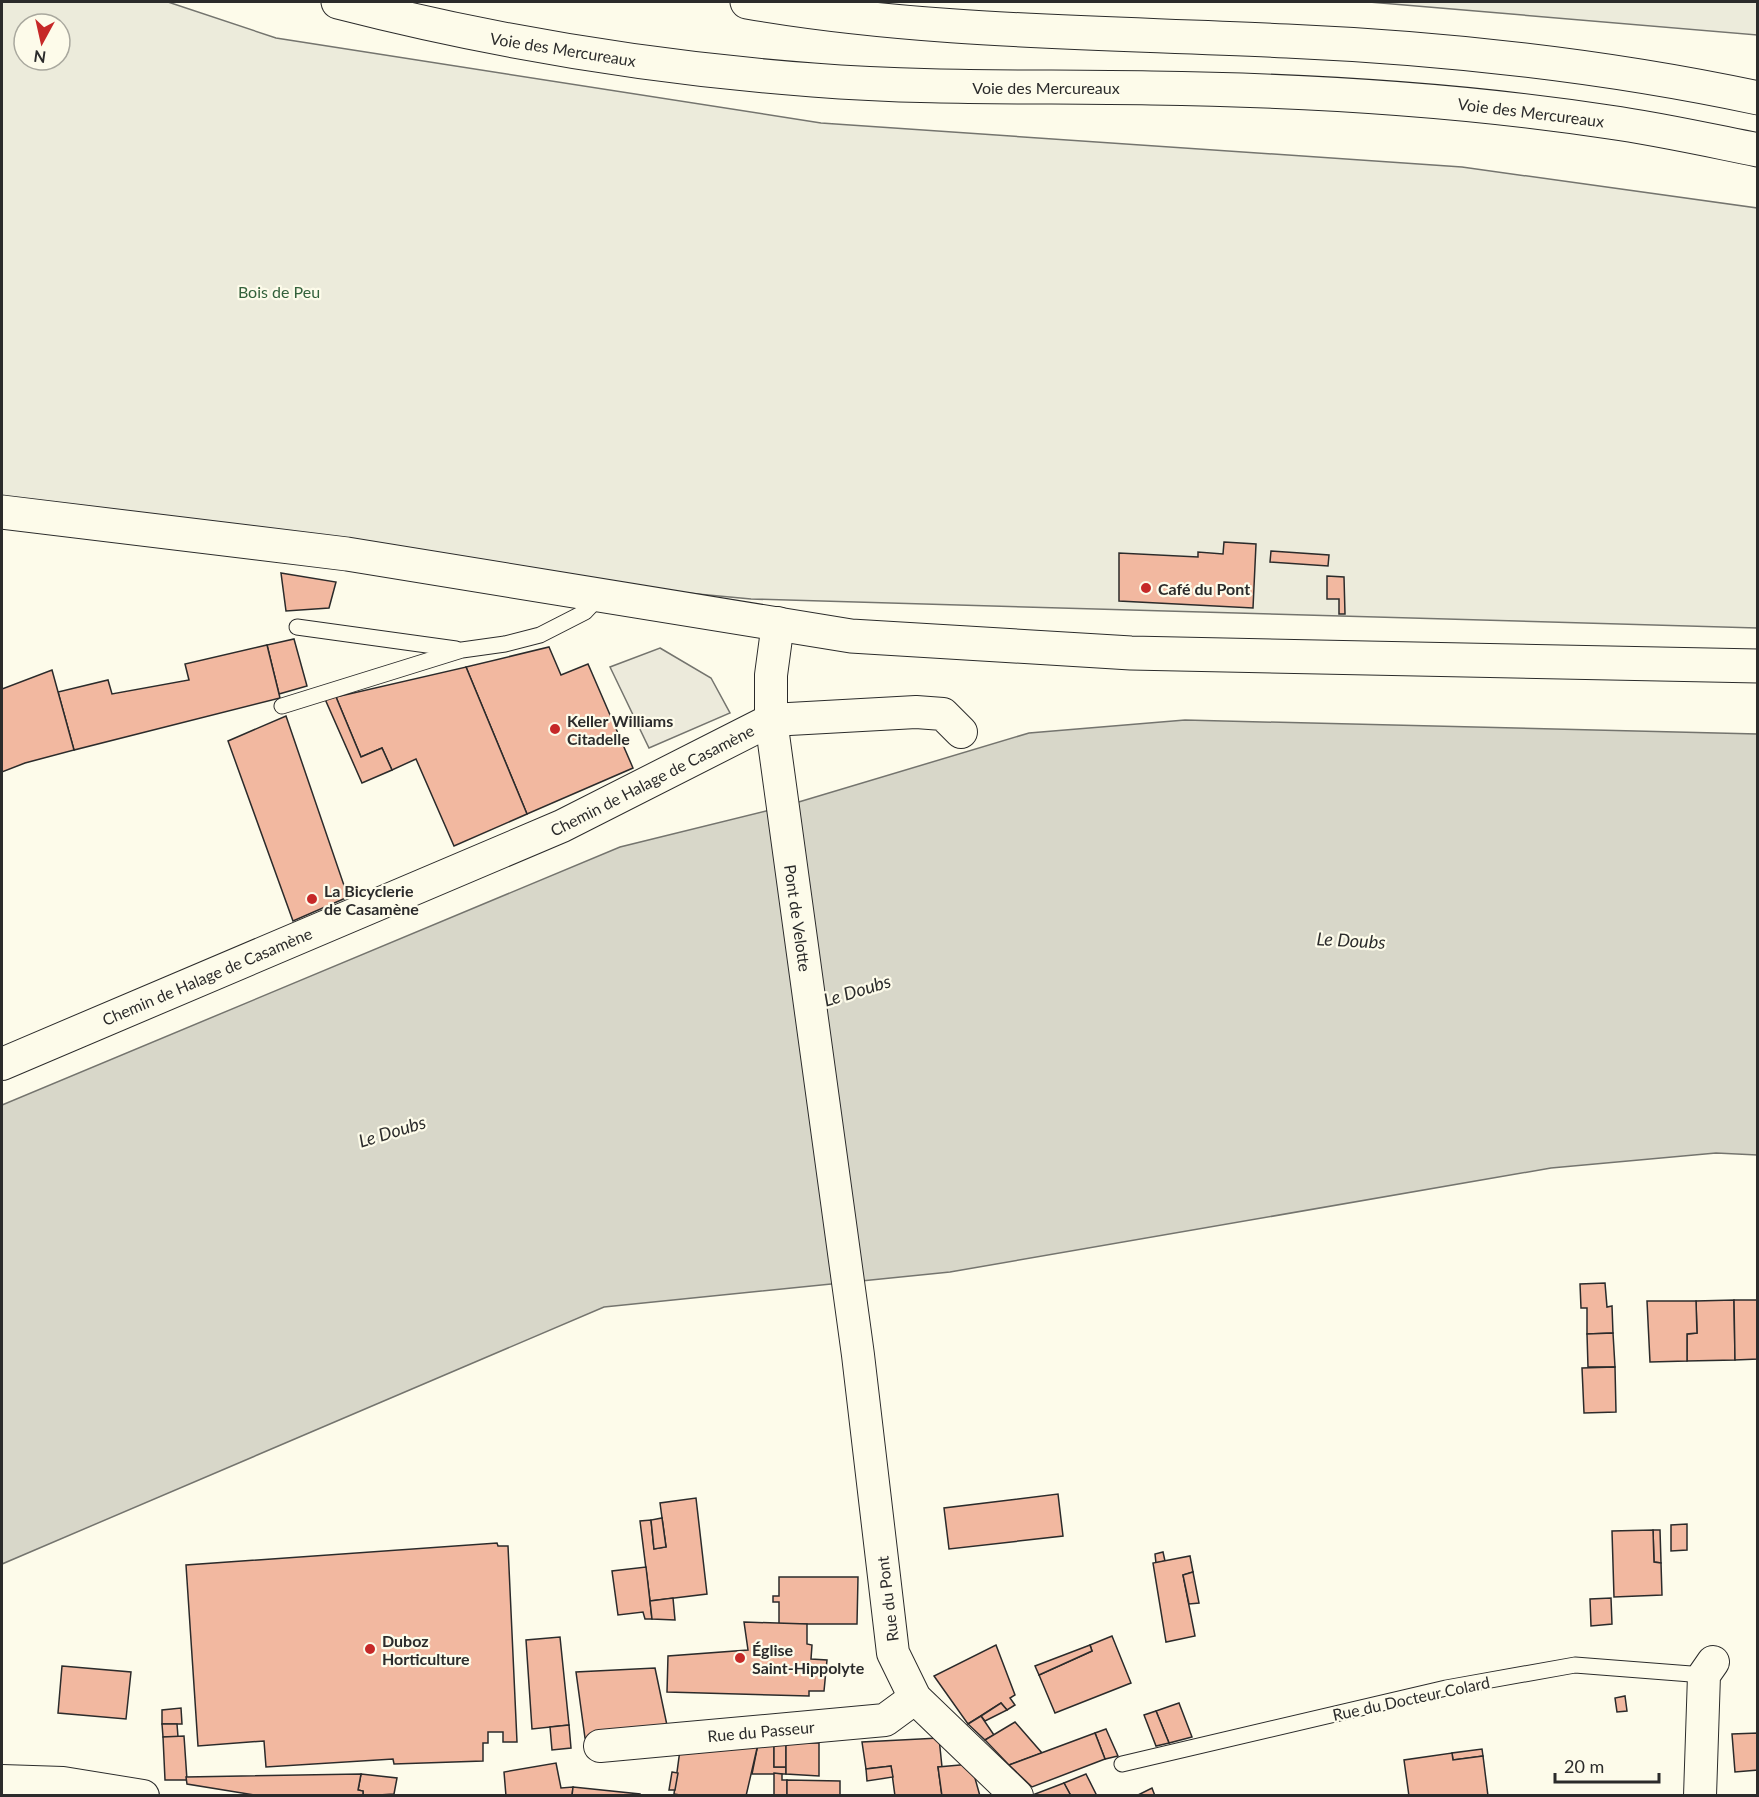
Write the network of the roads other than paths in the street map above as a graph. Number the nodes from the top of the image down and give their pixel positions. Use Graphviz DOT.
graph roads {
  1 [pos="339,2"];
  2 [pos="747,2"];
  3 [pos="1758,98"];
  4 [pos="1758,150"];
  5 [pos="2,512"];
  6 [pos="601,595"];
  7 [pos="778,624"];
  8 [pos="297,627"];
  9 [pos="462,650"];
  10 [pos="1758,666"];
  11 [pos="282,706"];
  12 [pos="771,720"];
  13 [pos="961,732"];
  14 [pos="2,1064"];
  15 [pos="858,1355"];
  16 [pos="1708,1668"];
  17 [pos="915,1698"];
  18 [pos="600,1746"];
  19 [pos="1122,1764"];
  20 [pos="2,1781"];
  21 [pos="143,1796"];
  22 [pos="1017,1796"];
  23 [pos="1700,1796"];
  1 -- 4 [label="main road, Voie des Mercureaux"];
  2 -- 3 [label="main road"];
  5 -- 6 [label="main road"];
  6 -- 7 [label="main road"];
  6 -- 9 [label="lane"];
  7 -- 10 [label="main road"];
  7 -- 12 [label="street, Pont de Velotte"];
  8 -- 9 [label="lane"];
  9 -- 11 [label="lane"];
  12 -- 13 [label="street"];
  12 -- 14 [label="street, Chemin de Halage de Casamène"];
  12 -- 15 [label="street, Pont de Velotte"];
  15 -- 17 [label="street, Rue du Pont"];
  16 -- 19 [label="lane, Rue du Docteur Colard"];
  16 -- 23 [label="street, Rue du Docteur Colard"];
  17 -- 18 [label="street, Rue du Passeur"];
  17 -- 22 [label="street, Rue du Pont"];
  20 -- 21 [label="street"];
}
